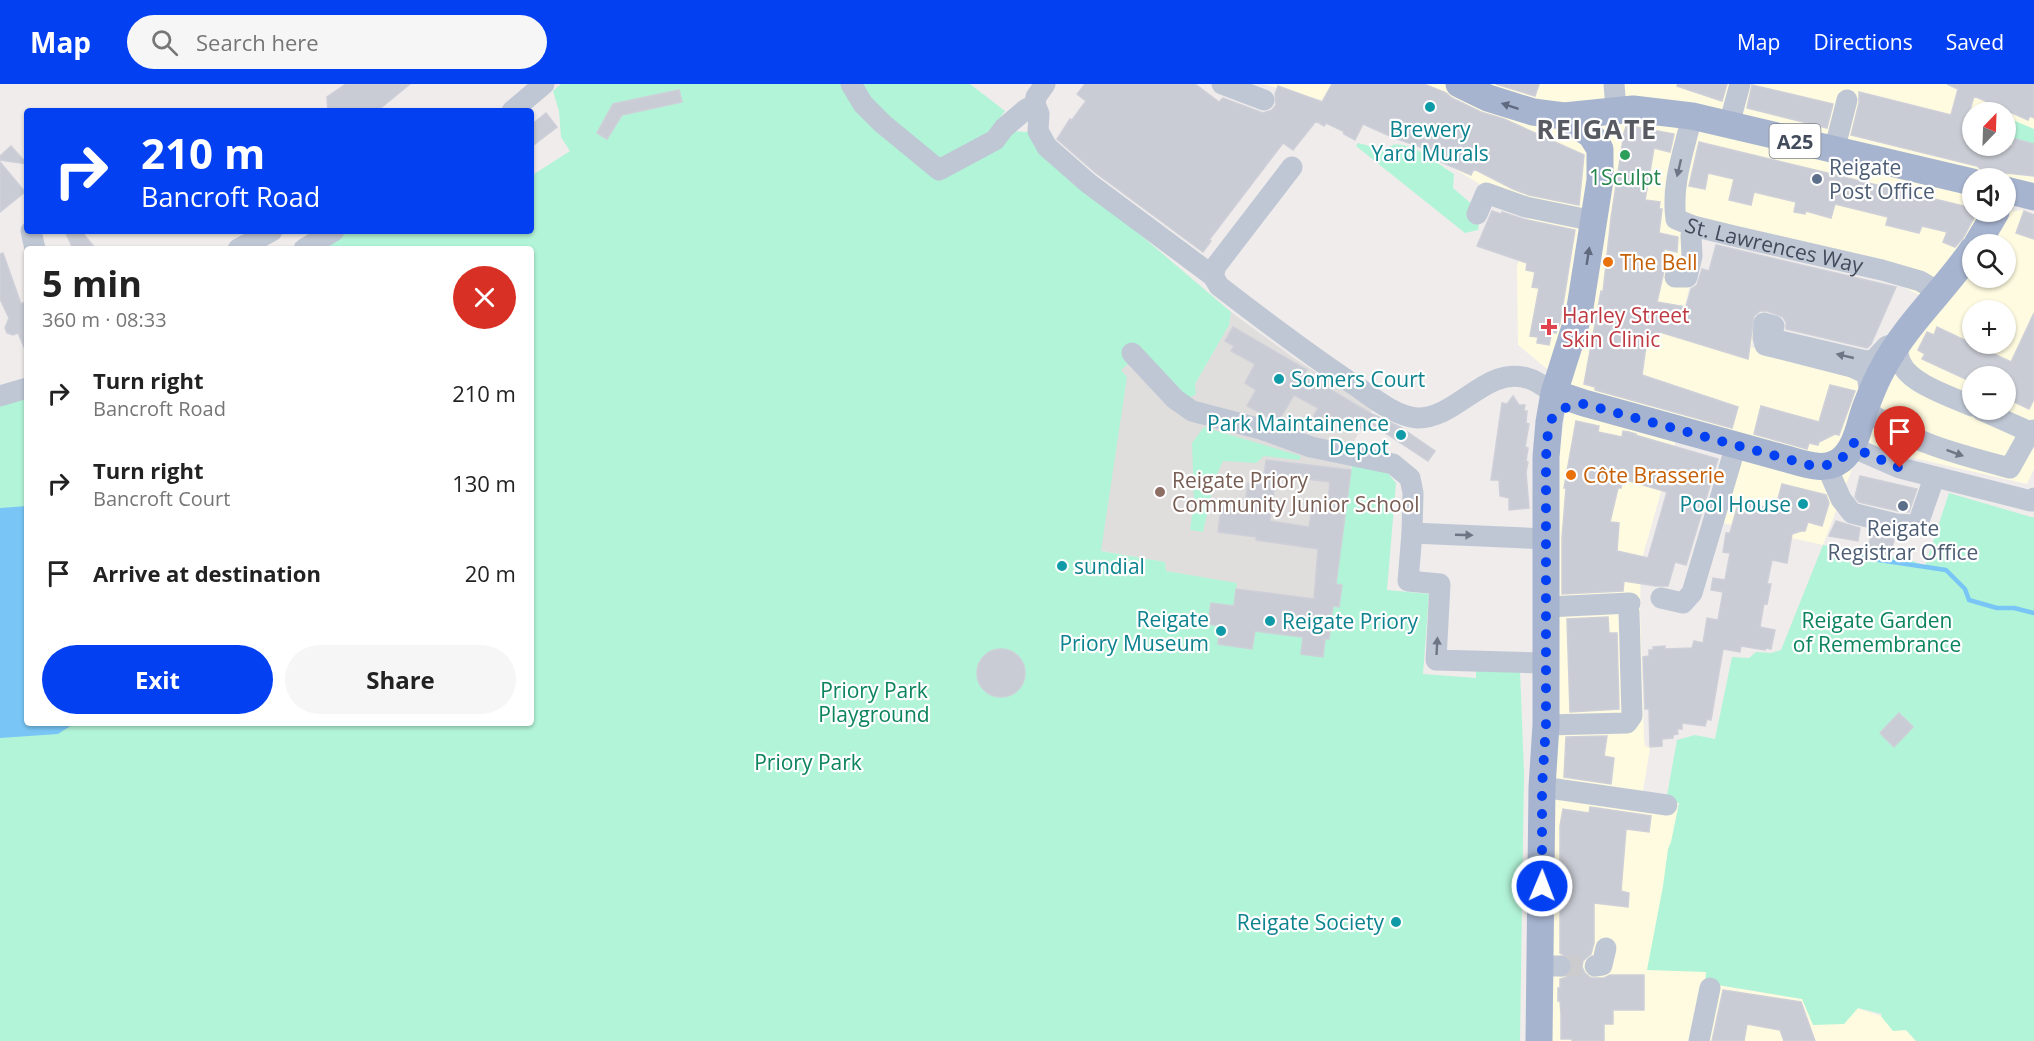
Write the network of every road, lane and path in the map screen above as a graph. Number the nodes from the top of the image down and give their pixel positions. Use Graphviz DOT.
graph roads {
  1 [pos="543,84"];
  2 [pos="851,84"];
  3 [pos="1045,84"];
  4 [pos="1222,84"];
  5 [pos="1459,84"];
  6 [pos="1740,84"];
  7 [pos="1615,97"];
  8 [pos="1264,100"];
  9 [pos="1847,100"];
  10 [pos="1035,104"];
  11 [pos="515,108"];
  12 [pos="1564,116"];
  13 [pos="1692,116"];
  14 [pos="1729,125"];
  15 [pos="1834,151"];
  16 [pos="1292,167"];
  17 [pos="1962,180"];
  18 [pos="2016,193"];
  19 [pos="2034,199"];
  20 [pos="2016,200"];
  21 [pos="1477,214"];
  22 [pos="1594,221"];
  23 [pos="1685,223"];
  24 [pos="266,234"];
  25 [pos="329,234"];
  26 [pos="244,246"];
  27 [pos="309,246"];
  28 [pos="1962,263"];
  29 [pos="1213,276"];
  30 [pos="1675,277"];
  31 [pos="1939,292"];
  32 [pos="1896,344"];
  33 [pos="1132,353"];
  34 [pos="24,389"];
  35 [pos="1554,393"];
  36 [pos="0,396"];
  37 [pos="1867,402"];
  38 [pos="1962,402"];
  39 [pos="1584,404"];
  40 [pos="2005,420"];
  41 [pos="1549,422"];
  42 [pos="2032,431"];
  43 [pos="1855,441"];
  44 [pos="1736,445"];
  45 [pos="1827,467"];
  46 [pos="1934,478"];
  47 [pos="2034,498"];
  48 [pos="1412,532"];
  49 [pos="1547,539"];
  50 [pos="1661,598"];
  51 [pos="1547,607"];
  52 [pos="1545,663"];
  53 [pos="1546,725"];
  54 [pos="1542,787"];
  55 [pos="1667,805"];
  56 [pos="1710,988"];
  57 [pos="1539,1041"];
  58 [pos="1699,1041"];
  1 -- 11 [label="street"];
  2 -- 10 [label="street"];
  3 -- 10 [label="street"];
  4 -- 8 [label="street"];
  12 -- 5 [label="main road, one-way"];
  6 -- 14 [label="street"];
  7 -- 12 [label="main road"];
  7 -- 13 [label="main road, A25"];
  9 -- 15 [label="street"];
  10 -- 29 [label="street"];
  12 -- 22 [label="main road"];
  13 -- 14 [label="main road, A25"];
  13 -- 23 [label="street, St. Lawrences Way, one-way"];
  14 -- 15 [label="main road, A25"];
  15 -- 17 [label="main road, A25"];
  16 -- 29 [label="street"];
  18 -- 19 [label="main road"];
  19 -- 20 [label="main road"];
  21 -- 22 [label="street"];
  35 -- 22 [label="main road, one-way"];
  23 -- 30 [label="street"];
  23 -- 31 [label="street, St. Lawrences Way"];
  24 -- 26 [label="street"];
  25 -- 27 [label="street"];
  28 -- 31 [label="main road"];
  29 -- 35 [label="street"];
  31 -- 32 [label="main road"];
  32 -- 37 [label="main road"];
  32 -- 37 [label="street, one-way"];
  32 -- 38 [label="street"];
  33 -- 48 [label="street"];
  34 -- 36 [label="street"];
  35 -- 39 [label="main road"];
  35 -- 41 [label="main road"];
  37 -- 42 [label="street, one-way"];
  37 -- 43 [label="main road"];
  39 -- 41 [label="main road"];
  39 -- 44 [label="main road"];
  40 -- 42 [label="street"];
  41 -- 49 [label="main road"];
  43 -- 45 [label="main road"];
  43 -- 46 [label="street"];
  44 -- 45 [label="main road"];
  44 -- 50 [label="street"];
  45 -- 46 [label="street"];
  46 -- 47 [label="street"];
  48 -- 49 [label="street, one-way"];
  52 -- 48 [label="street, one-way"];
  49 -- 51 [label="main road"];
  51 -- 52 [label="main road"];
  51 -- 53 [label="street"];
  52 -- 53 [label="main road"];
  53 -- 54 [label="main road"];
  54 -- 55 [label="street"];
  54 -- 57 [label="main road"];
  56 -- 58 [label="street"];
}
